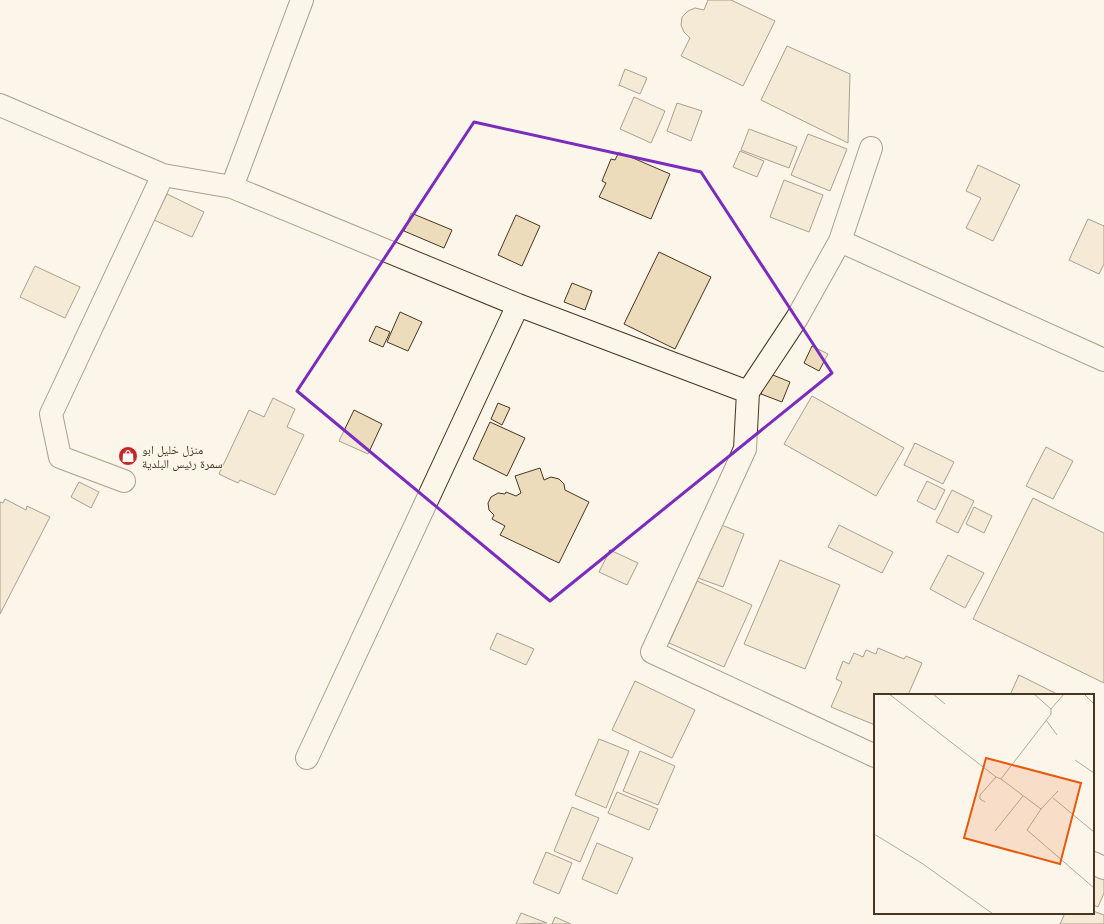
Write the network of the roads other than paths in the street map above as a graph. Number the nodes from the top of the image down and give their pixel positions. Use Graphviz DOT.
graph roads {
  1 [pos="302,0"];
  2 [pos="0,105"];
  3 [pos="871,148"];
  4 [pos="163,175"];
  5 [pos="232,187"];
  6 [pos="840,241"];
  7 [pos="518,305"];
  8 [pos="1104,360"];
  9 [pos="748,392"];
  10 [pos="124,481"];
  11 [pos="874,756"];
  12 [pos="307,758"];
  13 [pos="1094,863"];
  14 [pos="1104,868"];
  1 -- 5 [label="street"];
  2 -- 4 [label="street"];
  3 -- 6 [label="street"];
  4 -- 5 [label="street"];
  4 -- 10 [label="street"];
  5 -- 7 [label="street"];
  6 -- 8 [label="street"];
  6 -- 9 [label="street"];
  7 -- 9 [label="street"];
  7 -- 12 [label="street"];
  9 -- 11 [label="street"];
  13 -- 14 [label="street"];
}
